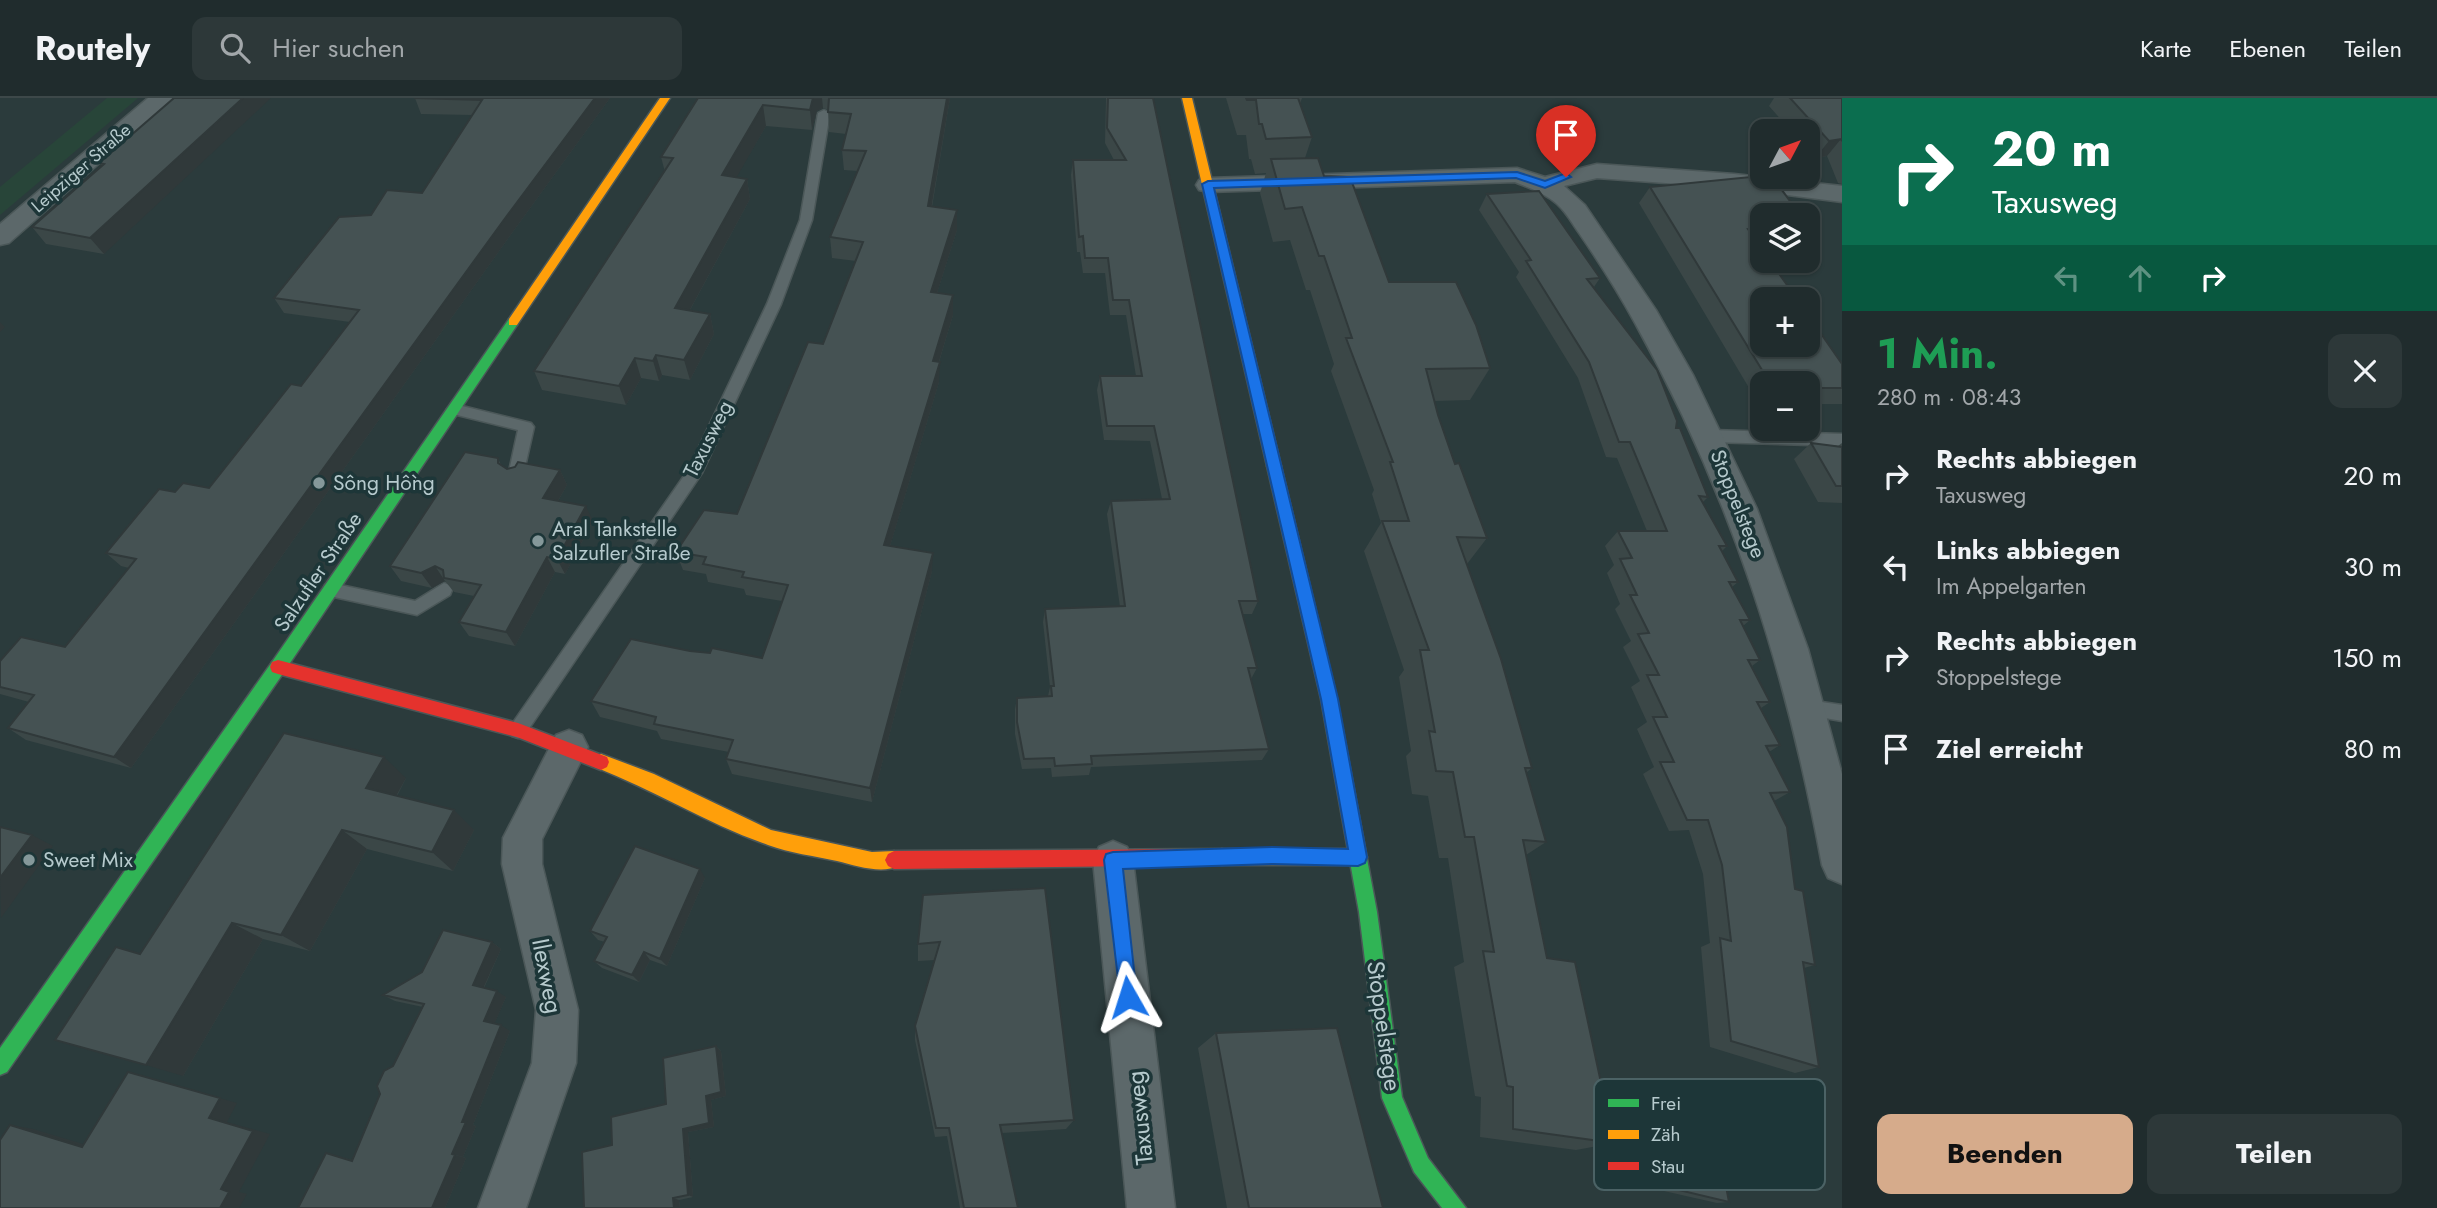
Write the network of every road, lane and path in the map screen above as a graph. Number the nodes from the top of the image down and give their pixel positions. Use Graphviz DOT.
graph roads {
  1 [pos="162,98"];
  2 [pos="665,98"];
  3 [pos="1187,98"];
  4 [pos="824,114"];
  5 [pos="1208,184"];
  6 [pos="1545,185"];
  7 [pos="1842,194"];
  8 [pos="0,237"];
  9 [pos="454,409"];
  10 [pos="1710,436"];
  11 [pos="1842,440"];
  12 [pos="516,475"];
  13 [pos="331,590"];
  14 [pos="444,590"];
  15 [pos="278,667"];
  16 [pos="1808,708"];
  17 [pos="1842,713"];
  18 [pos="518,730"];
  19 [pos="569,747"];
  20 [pos="1358,857"];
  21 [pos="1113,860"];
  22 [pos="1842,865"];
  23 [pos="41,1007"];
  24 [pos="0,1021"];
  25 [pos="0,1065"];
  26 [pos="502,1208"];
  27 [pos="1151,1208"];
  28 [pos="1455,1208"];
  1 -- 8 [label="street, Leipziger Straße"];
  2 -- 9 [label="street, Salzufler Straße"];
  3 -- 5 [label="street, Stoppelstege"];
  4 -- 18 [label="lane, Taxusweg"];
  5 -- 6 [label="street, Stoppelstege"];
  5 -- 20 [label="street, Stoppelstege"];
  6 -- 7 [label="street"];
  6 -- 10 [label="street, Stoppelstege"];
  9 -- 12 [label="lane"];
  9 -- 13 [label="street, Salzufler Straße"];
  10 -- 11 [label="lane"];
  10 -- 16 [label="street, Stoppelstege"];
  13 -- 14 [label="lane"];
  13 -- 15 [label="street, Salzufler Straße"];
  15 -- 18 [label="street"];
  15 -- 23 [label="street, Salzufler Straße"];
  16 -- 17 [label="lane"];
  16 -- 22 [label="street, Stoppelstege"];
  18 -- 19 [label="street"];
  19 -- 21 [label="street"];
  19 -- 26 [label="street, Ilexweg"];
  20 -- 21 [label="street"];
  20 -- 28 [label="street, Stoppelstege"];
  21 -- 27 [label="street, Taxusweg"];
  23 -- 24 [label="street"];
  23 -- 25 [label="street, Salzufler Straße"];
}
